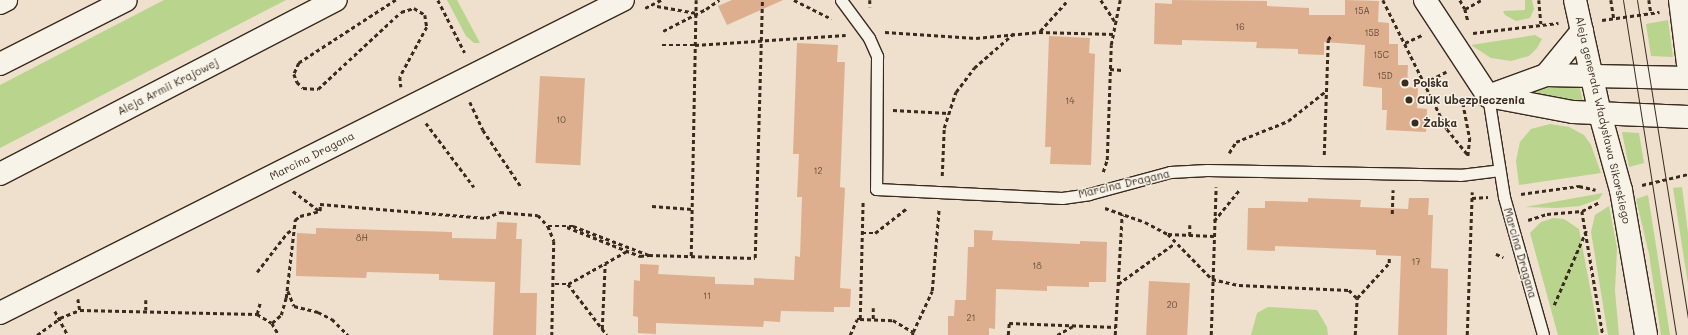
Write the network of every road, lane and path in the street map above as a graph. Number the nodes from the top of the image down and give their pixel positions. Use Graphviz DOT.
graph roads {
  1 [pos="6,0"];
  2 [pos="126,0"];
  3 [pos="336,0"];
  4 [pos="396,0"];
  5 [pos="438,0"];
  6 [pos="624,0"];
  7 [pos="696,0"];
  8 [pos="719,0"];
  9 [pos="762,0"];
  10 [pos="794,0"];
  11 [pos="841,0"];
  12 [pos="1068,0"];
  13 [pos="1101,0"];
  14 [pos="1120,0"];
  15 [pos="1383,0"];
  16 [pos="1425,0"];
  17 [pos="1460,0"];
  18 [pos="1481,0"];
  19 [pos="1539,0"];
  20 [pos="1575,0"];
  21 [pos="1611,0"];
  22 [pos="1648,0"];
  23 [pos="0,3"];
  24 [pos="1673,5"];
  25 [pos="657,6"];
  26 [pos="696,13"];
  27 [pos="1651,13"];
  28 [pos="1614,18"];
  29 [pos="1606,19"];
  30 [pos="1116,23"];
  31 [pos="1541,24"];
  32 [pos="1550,24"];
  33 [pos="663,31"];
  34 [pos="878,31"];
  35 [pos="1582,31"];
  36 [pos="1014,32"];
  37 [pos="1039,32"];
  38 [pos="1470,33"];
  39 [pos="854,34"];
  40 [pos="866,34"];
  41 [pos="1114,34"];
  42 [pos="1332,34"];
  43 [pos="1414,39"];
  44 [pos="762,41"];
  45 [pos="1405,44"];
  46 [pos="662,45"];
  47 [pos="695,45"];
  48 [pos="467,57"];
  49 [pos="0,64"];
  50 [pos="1444,64"];
  51 [pos="1688,64"];
  52 [pos="1110,69"];
  53 [pos="1122,70"];
  54 [pos="1439,75"];
  55 [pos="1546,75"];
  56 [pos="1592,75"];
  57 [pos="1451,76"];
  58 [pos="1688,78"];
  59 [pos="1424,83"];
  60 [pos="402,89"];
  61 [pos="1326,91"];
  62 [pos="467,96"];
  63 [pos="1488,96"];
  64 [pos="1462,100"];
  65 [pos="878,110"];
  66 [pos="948,113"];
  67 [pos="1600,114"];
  68 [pos="1688,117"];
  69 [pos="423,118"];
  70 [pos="1225,170"];
  71 [pos="1498,170"];
  72 [pos="1323,173"];
  73 [pos="0,174"];
  74 [pos="1688,174"];
  75 [pos="1100,179"];
  76 [pos="1393,184"];
  77 [pos="1647,184"];
  78 [pos="1243,185"];
  79 [pos="287,186"];
  80 [pos="474,187"];
  81 [pos="522,188"];
  82 [pos="940,191"];
  83 [pos="1601,191"];
  84 [pos="1504,197"];
  85 [pos="1604,198"];
  86 [pos="652,206"];
  87 [pos="910,206"];
  88 [pos="1102,207"];
  89 [pos="692,209"];
  90 [pos="320,211"];
  91 [pos="1582,211"];
  92 [pos="1122,214"];
  93 [pos="1392,214"];
  94 [pos="1214,221"];
  95 [pos="1190,225"];
  96 [pos="1513,225"];
  97 [pos="548,226"];
  98 [pos="564,226"];
  99 [pos="293,229"];
  100 [pos="1586,231"];
  101 [pos="862,233"];
  102 [pos="1168,234"];
  103 [pos="1190,236"];
  104 [pos="1214,236"];
  105 [pos="1175,243"];
  106 [pos="631,249"];
  107 [pos="627,252"];
  108 [pos="649,255"];
  109 [pos="691,256"];
  110 [pos="1389,256"];
  111 [pos="605,264"];
  112 [pos="257,272"];
  113 [pos="1212,279"];
  114 [pos="554,284"];
  115 [pos="568,284"];
  116 [pos="1118,284"];
  117 [pos="287,289"];
  118 [pos="1357,298"];
  119 [pos="146,300"];
  120 [pos="260,303"];
  121 [pos="52,308"];
  122 [pos="873,308"];
  123 [pos="1550,308"];
  124 [pos="146,310"];
  125 [pos="0,313"];
  126 [pos="257,314"];
  127 [pos="60,318"];
  128 [pos="873,319"];
  129 [pos="272,323"];
  130 [pos="1076,325"];
  131 [pos="1116,326"];
  132 [pos="602,329"];
  133 [pos="278,334"];
  134 [pos="913,334"];
  135 [pos="37,335"];
  136 [pos="68,335"];
  137 [pos="348,335"];
  138 [pos="552,335"];
  139 [pos="607,335"];
  140 [pos="850,335"];
  141 [pos="1008,335"];
  142 [pos="1057,335"];
  143 [pos="1115,335"];
  144 [pos="1211,335"];
  145 [pos="1356,335"];
  146 [pos="1467,335"];
  147 [pos="1543,335"];
  148 [pos="1603,335"];
  149 [pos="1646,335"];
  1 -- 23 [label="street"];
  2 -- 49 [label="street"];
  3 -- 73 [label="street, Aleja Armii Krajowej"];
  4 -- 60 [label="path"];
  5 -- 48 [label="path"];
  6 -- 125 [label="street, Marcina Dragana"];
  7 -- 26 [label="path"];
  8 -- 26 [label="path"];
  9 -- 44 [label="path"];
  10 -- 39 [label="path"];
  11 -- 40 [label="lane, Marcina Dragana"];
  12 -- 37 [label="path"];
  13 -- 30 [label="path"];
  14 -- 30 [label="path"];
  15 -- 45 [label="path"];
  16 -- 63 [label="street, Marcina Dragana"];
  17 -- 18 [label="path"];
  19 -- 31 [label="path"];
  20 -- 35 [label="street, Aleja generała Władysława Sikorskiego"];
  21 -- 28 [label="path"];
  22 -- 27 [label="path"];
  24 -- 27 [label="path"];
  24 -- 51 [label="street"];
  25 -- 26 [label="path"];
  26 -- 33 [label="path"];
  26 -- 47 [label="path"];
  27 -- 28 [label="path"];
  28 -- 29 [label="path"];
  30 -- 41 [label="path"];
  31 -- 32 [label="path"];
  31 -- 38 [label="path"];
  34 -- 36 [label="path"];
  35 -- 55 [label="street"];
  35 -- 56 [label="street, Aleja generała Władysława Sikorskiego"];
  36 -- 37 [label="path"];
  36 -- 66 [label="path"];
  37 -- 41 [label="path"];
  39 -- 40 [label="path"];
  39 -- 44 [label="path"];
  40 -- 65 [label="lane, Marcina Dragana"];
  41 -- 52 [label="path"];
  42 -- 61 [label="path"];
  43 -- 45 [label="path"];
  44 -- 47 [label="path"];
  44 -- 109 [label="path"];
  45 -- 59 [label="path"];
  46 -- 47 [label="path"];
  47 -- 89 [label="path"];
  50 -- 57 [label="path"];
  52 -- 53 [label="path"];
  52 -- 75 [label="path"];
  54 -- 59 [label="path"];
  55 -- 56 [label="street"];
  55 -- 63 [label="street"];
  56 -- 58 [label="street"];
  56 -- 67 [label="street, Aleja generała Władysława Sikorskiego"];
  59 -- 64 [label="path"];
  61 -- 70 [label="path"];
  61 -- 72 [label="path"];
  62 -- 81 [label="path"];
  63 -- 67 [label="street"];
  63 -- 71 [label="lane, Marcina Dragana"];
  65 -- 66 [label="path"];
  65 -- 82 [label="lane, Marcina Dragana"];
  66 -- 82 [label="path"];
  67 -- 68 [label="street"];
  67 -- 149 [label="street, Aleja generała Władysława Sikorskiego"];
  69 -- 80 [label="path"];
  70 -- 72 [label="lane, Marcina Dragana"];
  70 -- 82 [label="lane, Marcina Dragana"];
  70 -- 94 [label="path"];
  71 -- 72 [label="lane, Marcina Dragana"];
  71 -- 84 [label="lane, Marcina Dragana"];
  74 -- 77 [label="path"];
  76 -- 93 [label="path"];
  78 -- 94 [label="path"];
  79 -- 90 [label="path"];
  82 -- 134 [label="path"];
  83 -- 84 [label="path"];
  84 -- 96 [label="lane, Marcina Dragana"];
  84 -- 146 [label="path"];
  85 -- 91 [label="path"];
  86 -- 89 [label="path"];
  87 -- 101 [label="path"];
  88 -- 92 [label="path"];
  89 -- 109 [label="path"];
  90 -- 97 [label="path"];
  90 -- 99 [label="path"];
  91 -- 96 [label="path"];
  91 -- 100 [label="path"];
  92 -- 102 [label="path"];
  92 -- 116 [label="path"];
  94 -- 104 [label="path"];
  95 -- 103 [label="path"];
  96 -- 147 [label="lane, Marcina Dragana"];
  97 -- 98 [label="path"];
  97 -- 114 [label="path"];
  98 -- 106 [label="path"];
  98 -- 107 [label="path"];
  99 -- 112 [label="path"];
  99 -- 117 [label="path"];
  100 -- 123 [label="path"];
  100 -- 148 [label="path"];
  102 -- 103 [label="path"];
  102 -- 105 [label="path"];
  103 -- 104 [label="path"];
  104 -- 113 [label="path"];
  105 -- 113 [label="path"];
  105 -- 116 [label="path"];
  106 -- 107 [label="path"];
  106 -- 108 [label="path"];
  107 -- 108 [label="path"];
  107 -- 111 [label="path"];
  108 -- 109 [label="path"];
  110 -- 118 [label="path"];
  111 -- 115 [label="path"];
  111 -- 132 [label="path"];
  113 -- 118 [label="path"];
  113 -- 144 [label="path"];
  114 -- 115 [label="path"];
  114 -- 138 [label="path"];
  115 -- 132 [label="path"];
  116 -- 131 [label="path"];
  117 -- 129 [label="path"];
  117 -- 137 [label="path"];
  118 -- 145 [label="path"];
  119 -- 124 [label="path"];
  120 -- 126 [label="path"];
  121 -- 127 [label="path"];
  122 -- 128 [label="path"];
  124 -- 126 [label="path"];
  124 -- 127 [label="path"];
  126 -- 129 [label="path"];
  127 -- 135 [label="path"];
  127 -- 136 [label="path"];
  128 -- 134 [label="path"];
  128 -- 140 [label="path"];
  129 -- 133 [label="path"];
  130 -- 131 [label="path"];
  130 -- 141 [label="path"];
  130 -- 142 [label="path"];
  131 -- 143 [label="path"];
  132 -- 139 [label="path"];
}
